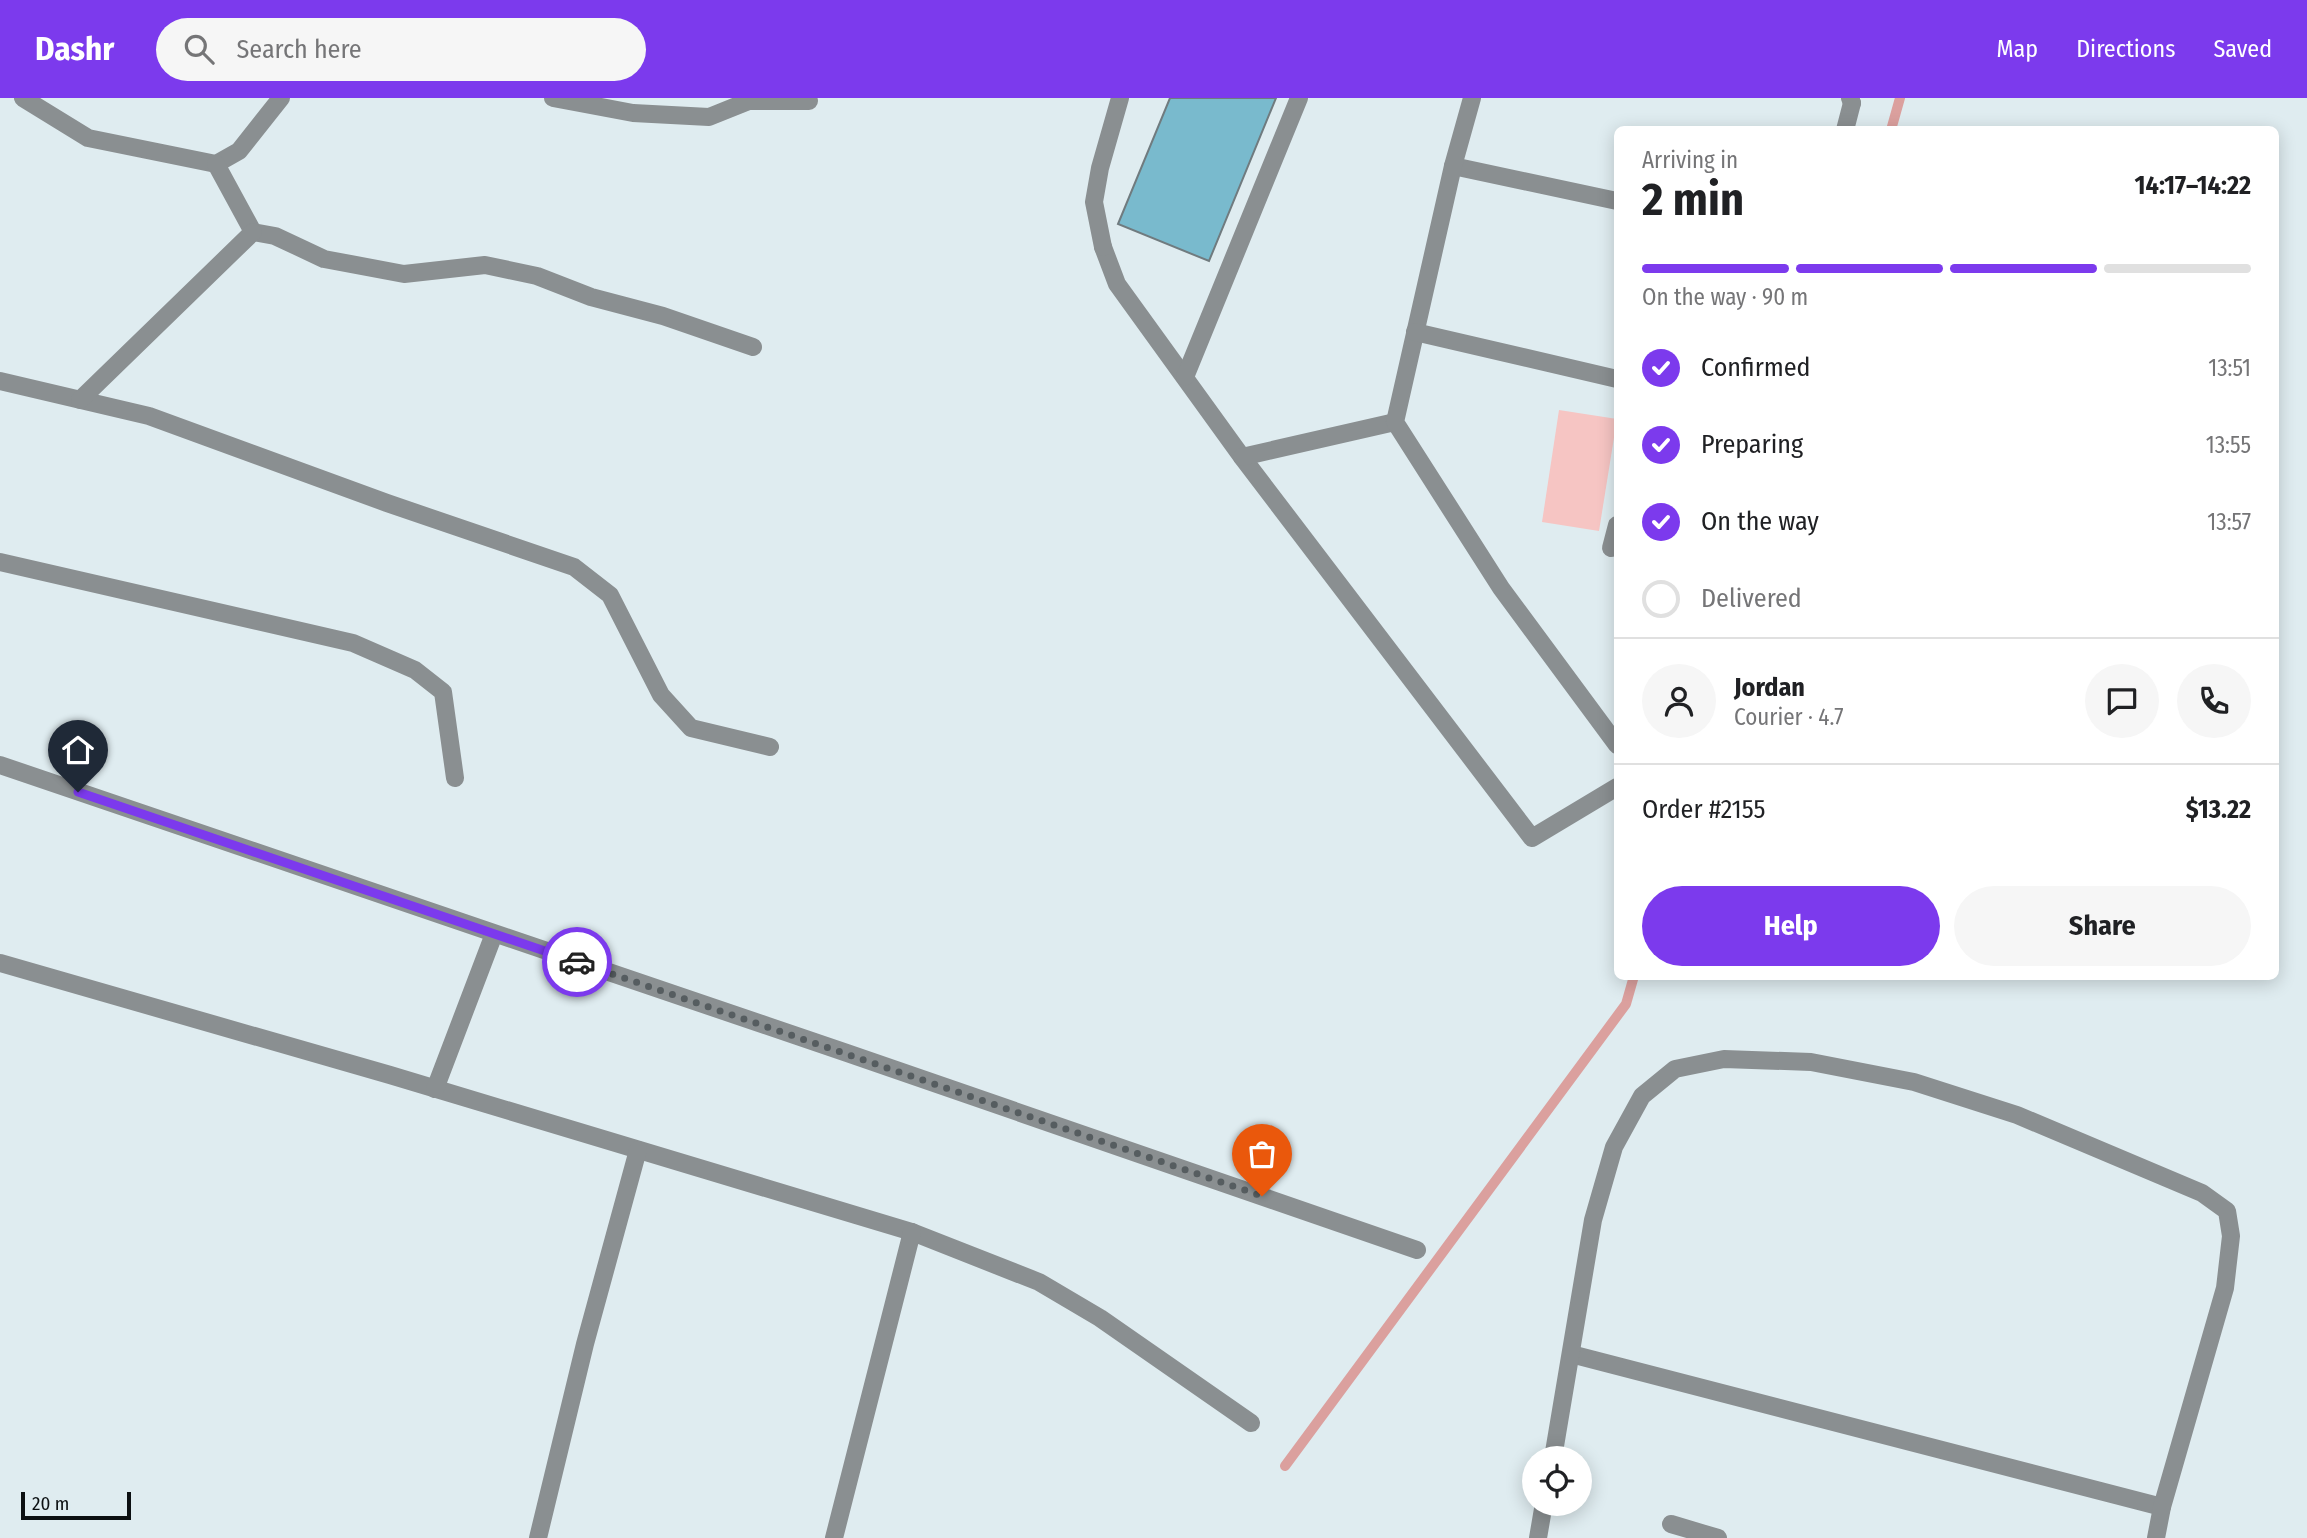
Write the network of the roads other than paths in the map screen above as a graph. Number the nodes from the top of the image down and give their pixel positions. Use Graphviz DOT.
graph roads {
  1 [pos="23,98"];
  2 [pos="281,98"];
  3 [pos="553,98"];
  4 [pos="1120,98"];
  5 [pos="1299,98"];
  6 [pos="1472,98"];
  7 [pos="1851,101"];
  8 [pos="809,102"];
  9 [pos="1846,126"];
  10 [pos="216,164"];
  11 [pos="1453,166"];
  12 [pos="1614,200"];
  13 [pos="253,232"];
  14 [pos="1415,332"];
  15 [pos="752,347"];
  16 [pos="1185,377"];
  17 [pos="1614,378"];
  18 [pos="0,381"];
  19 [pos="80,400"];
  20 [pos="1395,422"];
  21 [pos="1242,457"];
  22 [pos="1614,536"];
  23 [pos="1611,548"];
  24 [pos="0,562"];
  25 [pos="1614,741"];
  26 [pos="770,747"];
  27 [pos="0,765"];
  28 [pos="455,778"];
  29 [pos="1614,789"];
  30 [pos="494,934"];
  31 [pos="0,963"];
  32 [pos="435,1089"];
  33 [pos="638,1150"];
  34 [pos="912,1232"];
  35 [pos="1418,1250"];
  36 [pos="1571,1354"];
  37 [pos="1251,1423"];
  38 [pos="1555,1446"];
  39 [pos="2162,1507"];
  40 [pos="1542,1516"];
  41 [pos="1671,1524"];
  42 [pos="538,1538"];
  43 [pos="834,1538"];
  44 [pos="1538,1538"];
  45 [pos="1718,1538"];
  46 [pos="2156,1538"];
  1 -- 10 [label="street"];
  2 -- 10 [label="street"];
  3 -- 8 [label="street"];
  4 -- 16 [label="street"];
  5 -- 16 [label="street"];
  6 -- 11 [label="street"];
  7 -- 9 [label="street"];
  10 -- 13 [label="street"];
  11 -- 12 [label="street"];
  11 -- 14 [label="street"];
  13 -- 15 [label="street"];
  13 -- 19 [label="street"];
  14 -- 17 [label="street"];
  14 -- 20 [label="street"];
  16 -- 21 [label="street"];
  18 -- 19 [label="street"];
  19 -- 26 [label="street"];
  20 -- 21 [label="street"];
  20 -- 25 [label="street"];
  21 -- 29 [label="street"];
  22 -- 23 [label="street"];
  24 -- 28 [label="street"];
  27 -- 30 [label="street"];
  30 -- 32 [label="street"];
  30 -- 35 [label="street"];
  31 -- 32 [label="street"];
  32 -- 33 [label="street"];
  33 -- 34 [label="street"];
  33 -- 42 [label="street"];
  34 -- 37 [label="street"];
  34 -- 43 [label="street"];
  36 -- 38 [label="street"];
  36 -- 39 [label="street"];
  36 -- 39 [label="street"];
  39 -- 46 [label="street"];
  40 -- 44 [label="street"];
  41 -- 45 [label="street"];
}
